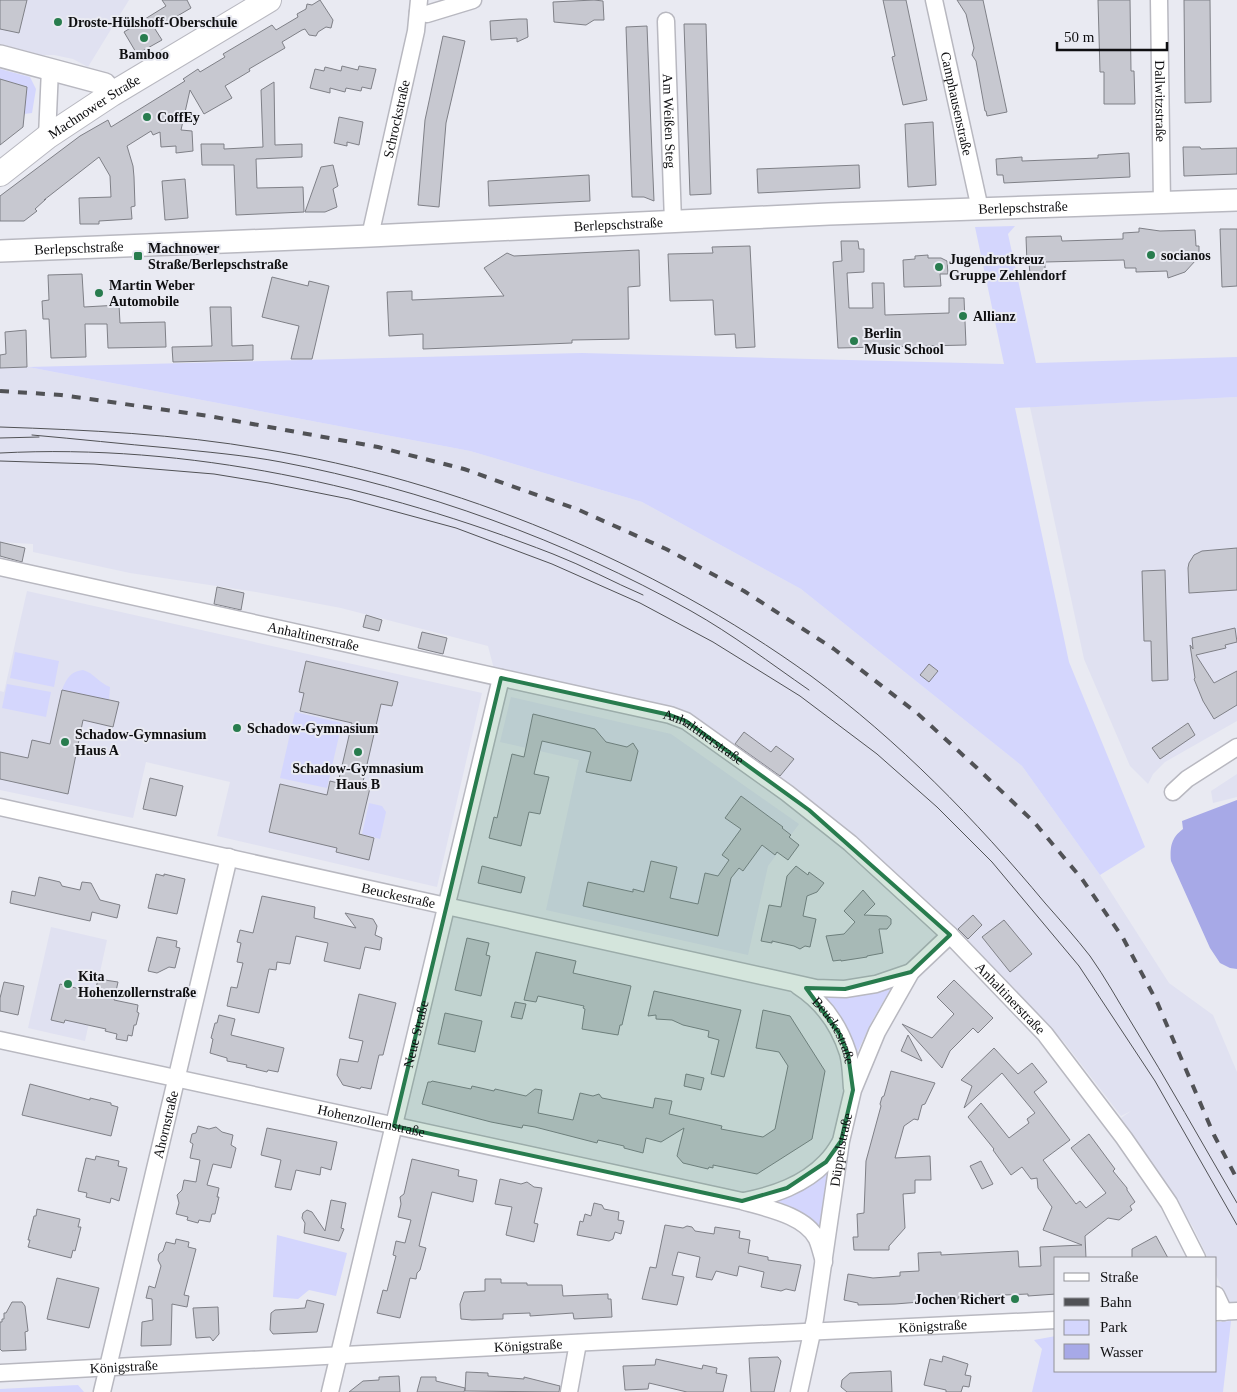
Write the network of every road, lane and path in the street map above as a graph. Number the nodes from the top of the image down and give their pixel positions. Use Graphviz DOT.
graph roads {
  1 [pos="270,0"];
  2 [pos="473,0"];
  3 [pos="934,0"];
  4 [pos="1159,0"];
  5 [pos="419,6"];
  6 [pos="666,21"];
  7 [pos="0,56"];
  8 [pos="50,69"];
  9 [pos="112,94"];
  10 [pos="47,137"];
  11 [pos="0,174"];
  12 [pos="1237,200"];
  13 [pos="1162,203"];
  14 [pos="980,209"];
  15 [pos="673,222"];
  16 [pos="370,236"];
  17 [pos="0,251"];
  18 [pos="0,567"];
  19 [pos="501,678"];
  20 [pos="1237,747"];
  21 [pos="1174,792"];
  22 [pos="0,807"];
  23 [pos="229,858"];
  24 [pos="447,905"];
  25 [pos="950,935"];
  26 [pos="911,972"];
  27 [pos="794,984"];
  28 [pos="0,1040"];
  29 [pos="176,1078"];
  30 [pos="853,1090"];
  31 [pos="394,1126"];
  32 [pos="842,1142"];
  33 [pos="742,1201"];
  34 [pos="1196,1257"];
  35 [pos="824,1262"];
  36 [pos="1217,1297"];
  37 [pos="1226,1312"];
  38 [pos="1054,1320"];
  39 [pos="813,1331"];
  40 [pos="578,1342"];
  41 [pos="339,1356"];
  42 [pos="108,1368"];
  43 [pos="0,1373"];
  44 [pos="102,1392"];
  45 [pos="330,1392"];
  46 [pos="570,1392"];
  47 [pos="800,1392"];
  1 -- 9 [label="main road, Machnower Straße"];
  2 -- 5 [label="street"];
  3 -- 14 [label="street, Camphausenstraße"];
  4 -- 13 [label="street, Dallwitzstraße"];
  5 -- 16 [label="street, Schrockstraße"];
  6 -- 15 [label="street, Am Weißen Steg"];
  7 -- 8 [label="street"];
  8 -- 9 [label="street"];
  8 -- 10 [label="street"];
  9 -- 10 [label="main road, Machnower Straße"];
  10 -- 11 [label="main road, Machnower Straße"];
  12 -- 13 [label="street, Berlepschstraße"];
  13 -- 14 [label="street, Berlepschstraße"];
  14 -- 15 [label="street, Berlepschstraße"];
  15 -- 16 [label="street, Berlepschstraße"];
  16 -- 17 [label="street, Berlepschstraße"];
  18 -- 19 [label="street, Anhaltinerstraße"];
  19 -- 24 [label="street, Neue Straße"];
  19 -- 25 [label="street, Anhaltinerstraße"];
  20 -- 21 [label="street"];
  22 -- 23 [label="street, Beuckestraße"];
  23 -- 24 [label="street, Beuckestraße"];
  23 -- 29 [label="street, Ahornstraße"];
  24 -- 27 [label="street, Beuckestraße"];
  24 -- 31 [label="street, Neue Straße"];
  25 -- 26 [label="street, Düppelstraße"];
  25 -- 34 [label="street, Anhaltinerstraße"];
  26 -- 27 [label="street, Beuckestraße"];
  26 -- 30 [label="street, Düppelstraße"];
  27 -- 30 [label="street, Beuckestraße"];
  28 -- 29 [label="street, Hohenzollernstraße"];
  29 -- 31 [label="street, Hohenzollernstraße"];
  29 -- 42 [label="street, Ahornstraße"];
  30 -- 32 [label="street, Düppelstraße"];
  31 -- 33 [label="street, Hohenzollernstraße"];
  31 -- 41 [label="street, Neue Straße"];
  32 -- 33 [label="street, Hohenzollernstraße"];
  32 -- 35 [label="street, Düppelstraße"];
  33 -- 35 [label="street, Hohenzollernstraße"];
  35 -- 39 [label="street, Düppelstraße"];
  36 -- 37 [label="street"];
  38 -- 39 [label="street, Königstraße"];
  39 -- 40 [label="street, Königstraße"];
  39 -- 47 [label="street, Düppelstraße"];
  40 -- 41 [label="street, Königstraße"];
  40 -- 46 [label="street"];
  41 -- 42 [label="street, Königstraße"];
  41 -- 45 [label="street, Neue Straße"];
  42 -- 43 [label="street, Königstraße"];
  42 -- 44 [label="street, Ahornstraße"];
}
